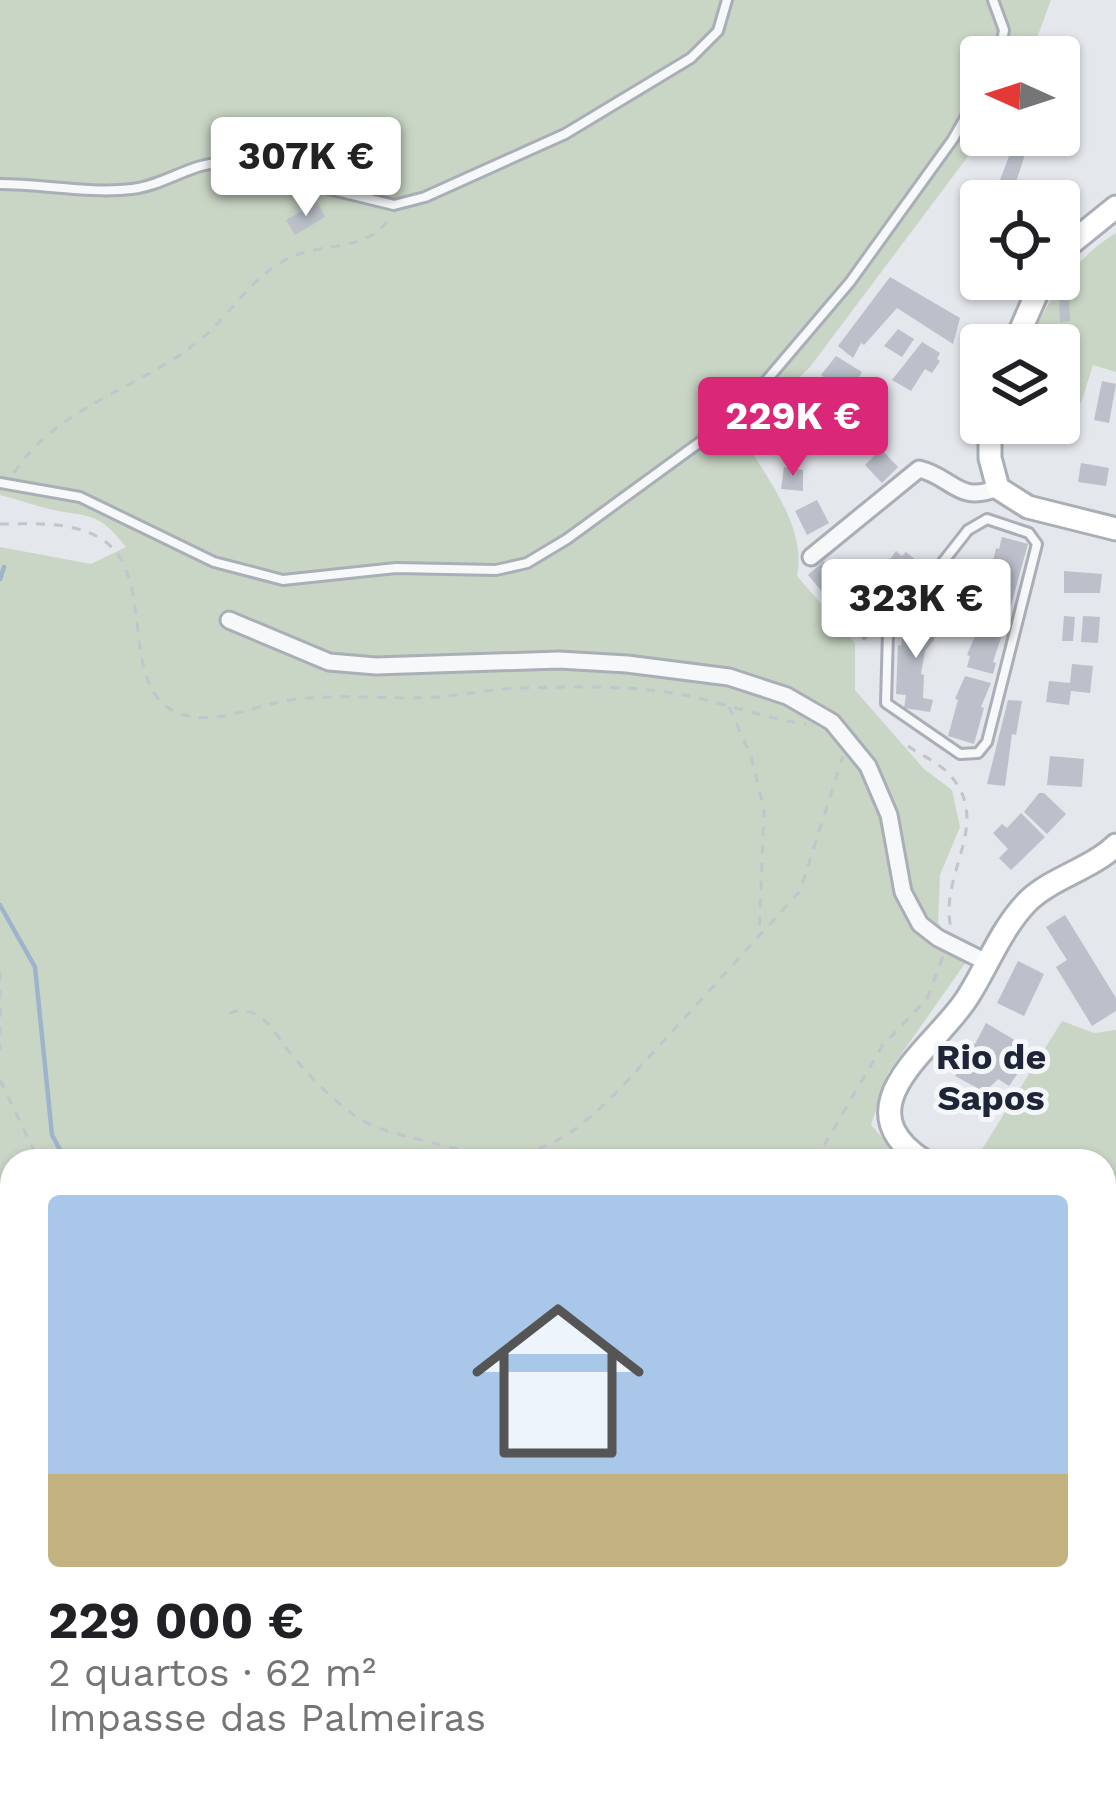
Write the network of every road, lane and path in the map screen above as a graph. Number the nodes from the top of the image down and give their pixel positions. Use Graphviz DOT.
graph roads {
  1 [pos="727,0"];
  2 [pos="993,0"];
  3 [pos="1003,36"];
  4 [pos="960,125"];
  5 [pos="0,184"];
  6 [pos="394,205"];
  7 [pos="1116,207"];
  8 [pos="1080,237"];
  9 [pos="990,444"];
  10 [pos="3,484"];
  11 [pos="998,488"];
  12 [pos="987,519"];
  13 [pos="1116,529"];
  14 [pos="811,557"];
  15 [pos="229,620"];
  16 [pos="729,707"];
  17 [pos="851,744"];
  18 [pos="908,746"];
  19 [pos="1116,845"];
  20 [pos="759,938"];
  21 [pos="954,944"];
  22 [pos="986,962"];
  23 [pos="0,972"];
  24 [pos="229,1013"];
  25 [pos="0,1050"];
  26 [pos="0,1080"];
  27 [pos="33,1149"];
  28 [pos="453,1149"];
  29 [pos="537,1149"];
  30 [pos="822,1149"];
  31 [pos="910,1149"];
  1 -- 6 [label="lane"];
  2 -- 3 [label="lane"];
  4 -- 10 [label="lane"];
  5 -- 6 [label="lane"];
  6 -- 10 [label="path"];
  7 -- 8 [label="main road"];
  9 -- 11 [label="main road"];
  11 -- 13 [label="main road"];
  11 -- 14 [label="street"];
  12 -- 12 [label="lane"];
  15 -- 17 [label="street"];
  16 -- 20 [label="path"];
  17 -- 20 [label="path"];
  17 -- 21 [label="street"];
  18 -- 21 [label="path"];
  19 -- 22 [label="main road"];
  20 -- 29 [label="path"];
  21 -- 22 [label="street"];
  21 -- 30 [label="path"];
  22 -- 31 [label="main road"];
  23 -- 25 [label="path"];
  24 -- 28 [label="path"];
  26 -- 27 [label="path"];
}
